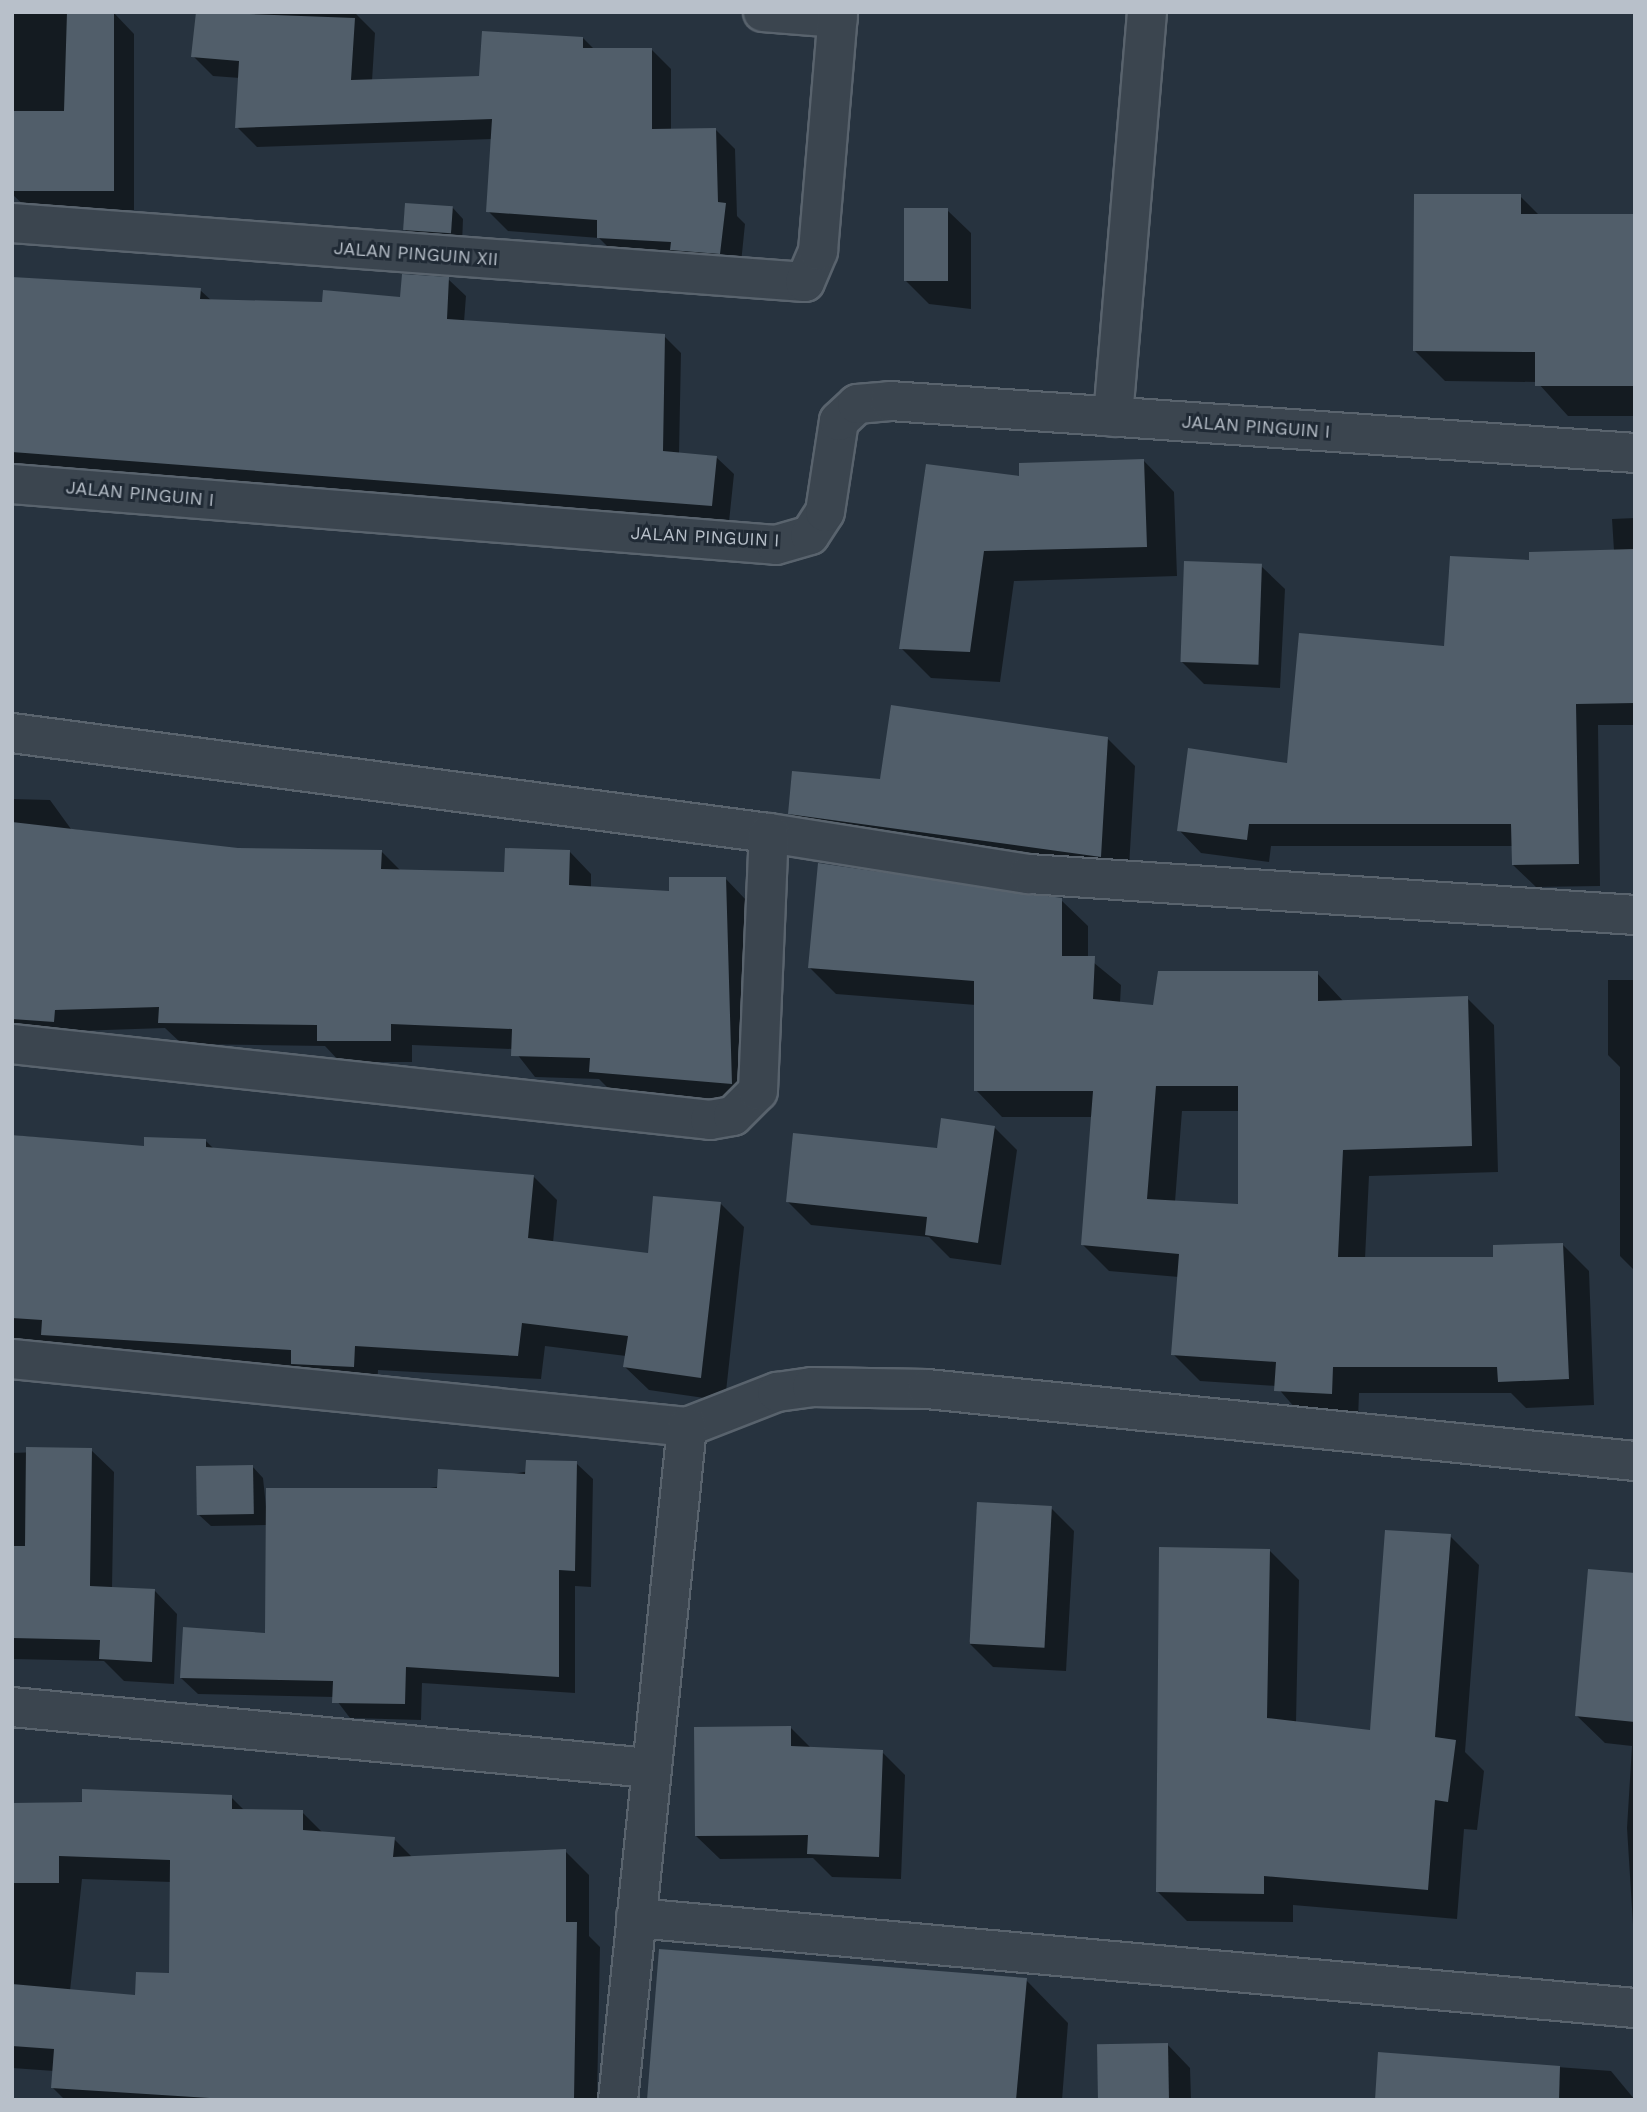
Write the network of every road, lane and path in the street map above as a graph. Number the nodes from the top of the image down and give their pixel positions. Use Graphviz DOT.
graph roads {
  1 [pos="762,12"];
  2 [pos="1147,12"];
  3 [pos="838,15"];
  4 [pos="12,223"];
  5 [pos="1114,416"];
  6 [pos="1635,453"];
  7 [pos="12,484"];
  8 [pos="12,733"];
  9 [pos="769,833"];
  10 [pos="1635,915"];
  11 [pos="12,1044"];
  12 [pos="12,1359"];
  13 [pos="687,1427"];
  14 [pos="1635,1461"];
  15 [pos="12,1707"];
  16 [pos="649,1769"];
  17 [pos="636,1918"];
  18 [pos="1635,2008"];
  19 [pos="618,2100"];
  1 -- 3 [label="street"];
  2 -- 5 [label="street"];
  3 -- 4 [label="street, JALAN PINGUIN XII"];
  5 -- 6 [label="street, JALAN PINGUIN I"];
  5 -- 7 [label="street, JALAN PINGUIN I"];
  8 -- 9 [label="street"];
  9 -- 10 [label="street"];
  9 -- 11 [label="street"];
  12 -- 13 [label="street"];
  13 -- 14 [label="street"];
  13 -- 16 [label="street"];
  15 -- 16 [label="street"];
  16 -- 17 [label="street"];
  17 -- 18 [label="street"];
  17 -- 19 [label="street"];
}
